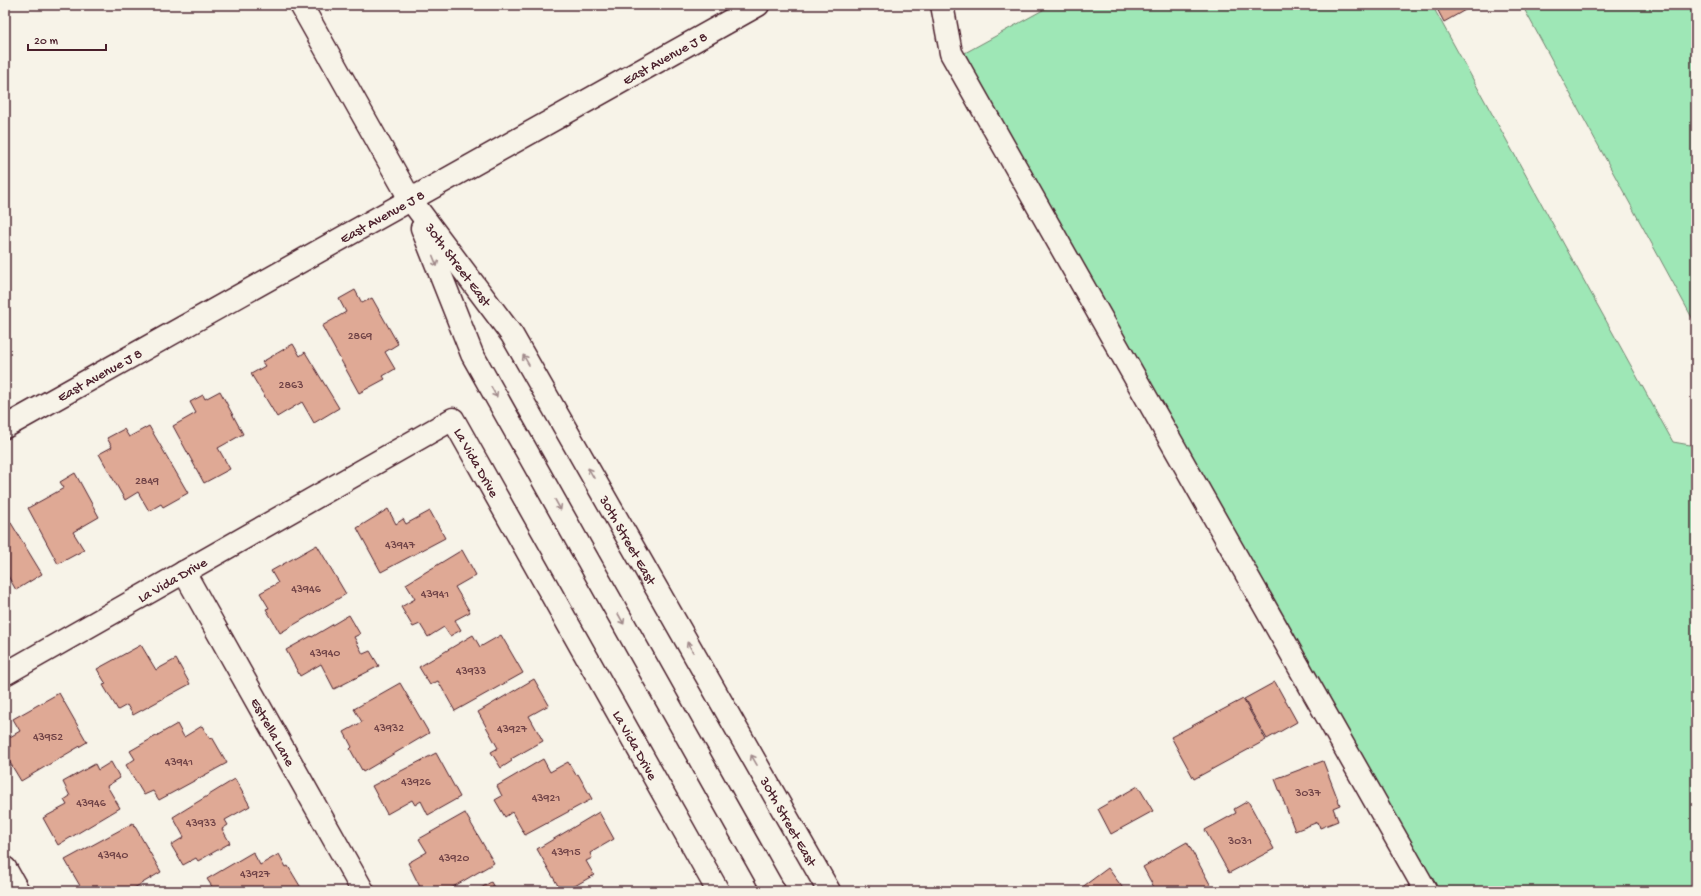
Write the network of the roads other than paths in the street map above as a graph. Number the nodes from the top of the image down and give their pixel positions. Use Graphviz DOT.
graph roads {
  1 [pos="301,5"];
  2 [pos="758,5"];
  3 [pos="942,5"];
  4 [pos="410,199"];
  5 [pos="5,427"];
  6 [pos="184,572"];
  7 [pos="5,674"];
  8 [pos="5,868"];
  9 [pos="18,891"];
  10 [pos="363,891"];
  11 [pos="718,891"];
  12 [pos="774,891"];
  13 [pos="829,891"];
  14 [pos="1426,891"];
  1 -- 4 [label="street, 30th Street East"];
  2 -- 4 [label="street, East Avenue J 8"];
  3 -- 14 [label="street"];
  4 -- 5 [label="street, East Avenue J 8"];
  4 -- 12 [label="street, 30th Street East, one-way"];
  13 -- 4 [label="street, 30th Street East, one-way"];
  6 -- 7 [label="street, La Vida Drive"];
  6 -- 10 [label="street, Estrella Lane"];
  6 -- 11 [label="street, La Vida Drive"];
  8 -- 9 [label="street"];
}
